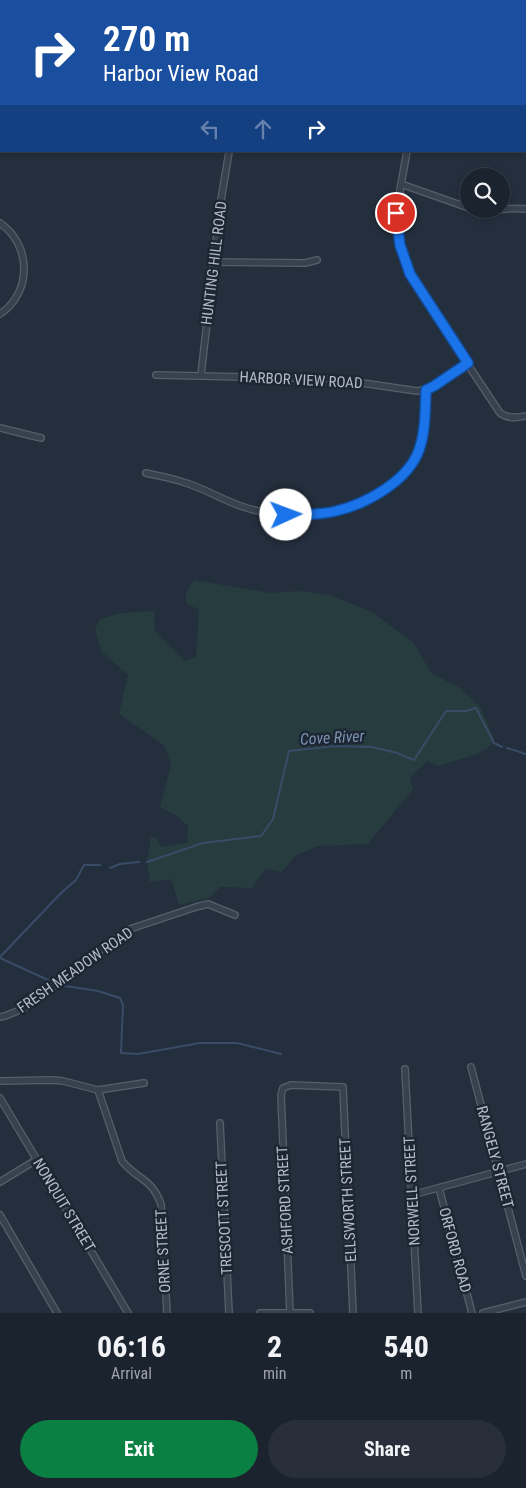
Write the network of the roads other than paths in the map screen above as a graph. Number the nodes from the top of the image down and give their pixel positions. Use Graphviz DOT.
graph roads {
  1 [pos="229,152"];
  2 [pos="407,152"];
  3 [pos="400,184"];
  4 [pos="460,205"];
  5 [pos="510,209"];
  6 [pos="526,210"];
  7 [pos="0,224"];
  8 [pos="317,260"];
  9 [pos="214,262"];
  10 [pos="0,314"];
  11 [pos="468,363"];
  12 [pos="156,375"];
  13 [pos="201,375"];
  14 [pos="426,390"];
  15 [pos="526,416"];
  16 [pos="0,428"];
  17 [pos="41,438"];
  18 [pos="146,473"];
  19 [pos="235,915"];
  20 [pos="0,1017"];
  21 [pos="471,1067"];
  22 [pos="405,1068"];
  23 [pos="0,1081"];
  24 [pos="144,1083"];
  25 [pos="343,1087"];
  26 [pos="98,1090"];
  27 [pos="0,1098"];
  28 [pos="220,1123"];
  29 [pos="36,1160"];
  30 [pos="526,1164"];
  31 [pos="499,1171"];
  32 [pos="0,1182"];
  33 [pos="438,1188"];
  34 [pos="412,1195"];
  35 [pos="0,1215"];
  36 [pos="526,1276"];
  37 [pos="526,1302"];
  38 [pos="57,1313"];
  39 [pos="128,1313"];
  40 [pos="167,1313"];
  41 [pos="229,1313"];
  42 [pos="260,1313"];
  43 [pos="290,1313"];
  44 [pos="310,1313"];
  45 [pos="353,1313"];
  46 [pos="418,1313"];
  47 [pos="472,1313"];
  48 [pos="483,1313"];
  1 -- 9 [label="street, HUNTING HILL ROAD"];
  2 -- 3 [label="street"];
  3 -- 4 [label="street"];
  3 -- 11 [label="street"];
  5 -- 6 [label="street"];
  7 -- 10 [label="street"];
  8 -- 9 [label="street"];
  9 -- 13 [label="street, HUNTING HILL ROAD"];
  11 -- 14 [label="street"];
  11 -- 15 [label="street"];
  12 -- 13 [label="street, HARBOR VIEW ROAD"];
  13 -- 14 [label="street, HARBOR VIEW ROAD"];
  14 -- 18 [label="street"];
  16 -- 17 [label="street"];
  19 -- 20 [label="street, FRESH MEADOW ROAD"];
  21 -- 31 [label="street, RANGELY STREET"];
  22 -- 34 [label="street, NORWELL STREET"];
  23 -- 26 [label="street"];
  24 -- 26 [label="street"];
  25 -- 43 [label="street, ASHFORD STREET"];
  25 -- 45 [label="street, ELLSWORTH STREET"];
  26 -- 40 [label="street, ORNE STREET"];
  27 -- 29 [label="street, NONQUIT STREET"];
  28 -- 41 [label="street, TRESCOTT STREET"];
  29 -- 32 [label="street"];
  29 -- 39 [label="street, NONQUIT STREET"];
  30 -- 31 [label="street"];
  31 -- 33 [label="street"];
  31 -- 36 [label="street, RANGELY STREET"];
  33 -- 34 [label="street"];
  33 -- 47 [label="street, ORFORD ROAD"];
  34 -- 46 [label="street, NORWELL STREET"];
  35 -- 38 [label="street"];
  37 -- 48 [label="street"];
  42 -- 43 [label="street"];
  43 -- 44 [label="street"];
}
